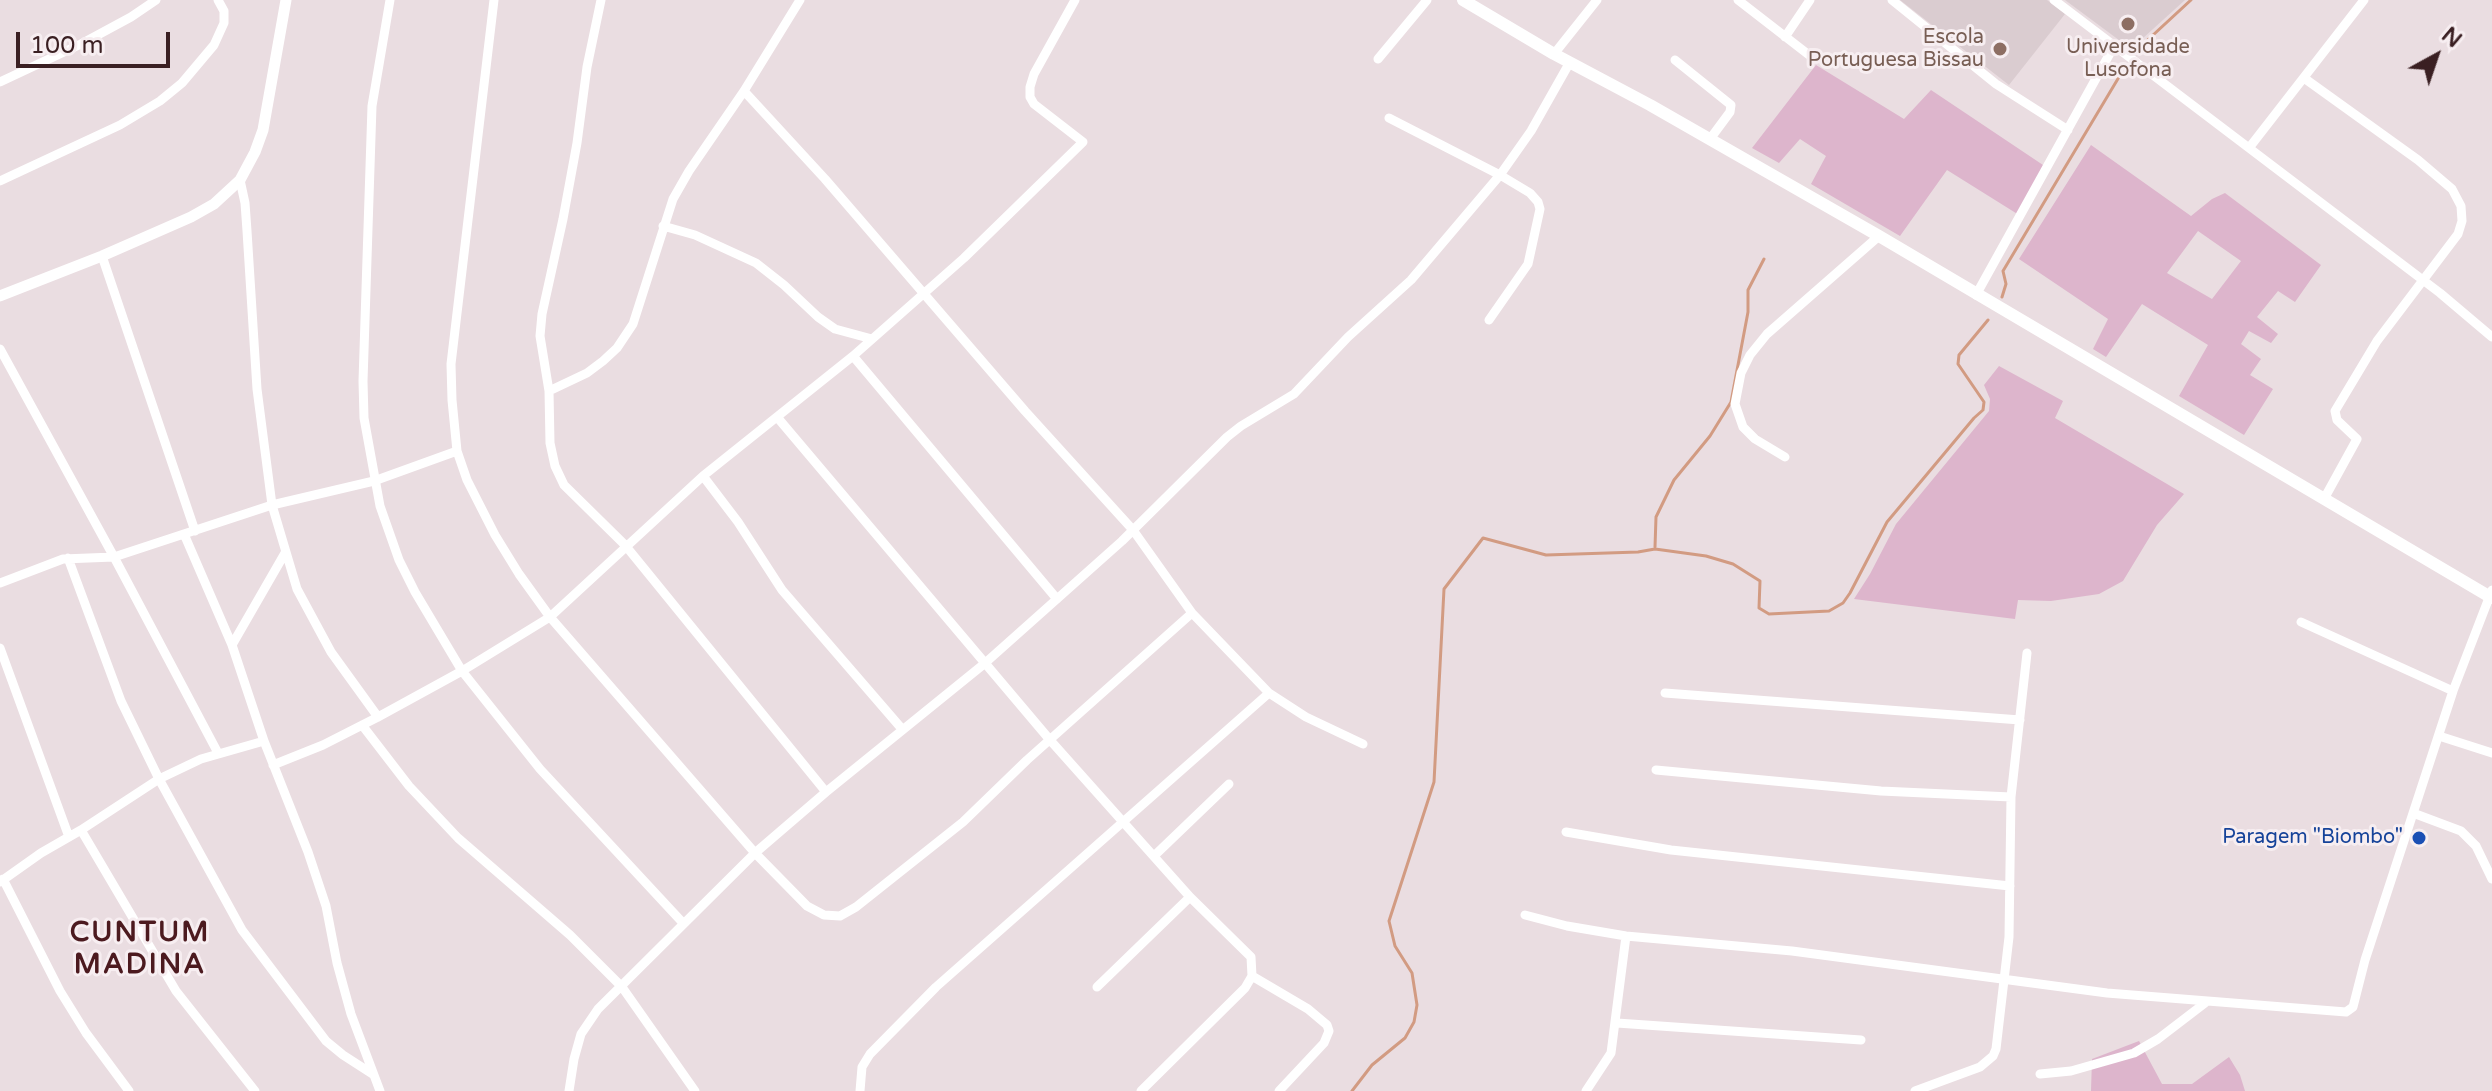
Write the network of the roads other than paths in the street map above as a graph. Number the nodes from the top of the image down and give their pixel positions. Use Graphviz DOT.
graph roads {
  1 [pos="156,0"];
  2 [pos="218,0"];
  3 [pos="286,0"];
  4 [pos="390,0"];
  5 [pos="494,0"];
  6 [pos="601,0"];
  7 [pos="800,0"];
  8 [pos="1075,0"];
  9 [pos="1427,0"];
  10 [pos="1463,0"];
  11 [pos="1596,0"];
  12 [pos="1738,0"];
  13 [pos="1810,0"];
  14 [pos="1892,0"];
  15 [pos="2054,0"];
  16 [pos="2364,0"];
  17 [pos="1785,37"];
  18 [pos="2114,46"];
  19 [pos="1554,54"];
  20 [pos="1809,55"];
  21 [pos="1378,59"];
  22 [pos="1675,60"];
  23 [pos="1570,62"];
  24 [pos="2304,78"];
  25 [pos="0,82"];
  26 [pos="744,91"];
  27 [pos="1389,118"];
  28 [pos="2068,130"];
  29 [pos="1710,139"];
  30 [pos="2249,148"];
  31 [pos="1500,175"];
  32 [pos="240,180"];
  33 [pos="0,181"];
  34 [pos="663,226"];
  35 [pos="1879,236"];
  36 [pos="102,256"];
  37 [pos="2421,280"];
  38 [pos="924,294"];
  39 [pos="1976,295"];
  40 [pos="0,296"];
  41 [pos="1489,320"];
  42 [pos="2492,337"];
  43 [pos="872,339"];
  44 [pos="0,349"];
  45 [pos="853,356"];
  46 [pos="549,391"];
  47 [pos="777,417"];
  48 [pos="457,451"];
  49 [pos="1785,457"];
  50 [pos="703,476"];
  51 [pos="374,481"];
  52 [pos="2324,499"];
  53 [pos="272,505"];
  54 [pos="1133,530"];
  55 [pos="195,531"];
  56 [pos="184,534"];
  57 [pos="625,545"];
  58 [pos="285,553"];
  59 [pos="114,557"];
  60 [pos="68,558"];
  61 [pos="1,578"];
  62 [pos="2491,595"];
  63 [pos="1057,599"];
  64 [pos="1192,613"];
  65 [pos="550,617"];
  66 [pos="2301,622"];
  67 [pos="232,645"];
  68 [pos="0,648"];
  69 [pos="2027,653"];
  70 [pos="984,664"];
  71 [pos="462,671"];
  72 [pos="2453,691"];
  73 [pos="1269,693"];
  74 [pos="1665,693"];
  75 [pos="378,717"];
  76 [pos="2020,720"];
  77 [pos="362,725"];
  78 [pos="902,729"];
  79 [pos="2439,736"];
  80 [pos="1050,740"];
  81 [pos="264,741"];
  82 [pos="1363,744"];
  83 [pos="218,753"];
  84 [pos="2492,753"];
  85 [pos="273,765"];
  86 [pos="1656,770"];
  87 [pos="159,779"];
  88 [pos="1229,784"];
  89 [pos="826,792"];
  90 [pos="2011,797"];
  91 [pos="2413,813"];
  92 [pos="1124,822"];
  93 [pos="81,830"];
  94 [pos="1566,832"];
  95 [pos="69,837"];
  96 [pos="755,853"];
  97 [pos="1154,856"];
  98 [pos="2492,879"];
  99 [pos="2,880"];
  100 [pos="2010,886"];
  101 [pos="1190,897"];
  102 [pos="1525,915"];
  103 [pos="683,923"];
  104 [pos="1626,936"];
  105 [pos="1252,976"];
  106 [pos="2005,979"];
  107 [pos="622,987"];
  108 [pos="1097,987"];
  109 [pos="2205,1003"];
  110 [pos="1617,1023"];
  111 [pos="1861,1040"];
  112 [pos="2040,1074"];
  113 [pos="374,1075"];
  114 [pos="129,1091"];
  115 [pos="255,1091"];
  116 [pos="380,1091"];
  117 [pos="569,1091"];
  118 [pos="695,1091"];
  119 [pos="860,1091"];
  120 [pos="1141,1091"];
  121 [pos="1279,1091"];
  122 [pos="1586,1091"];
  123 [pos="1915,1091"];
  1 -- 25 [label="street"];
  2 -- 33 [label="street"];
  3 -- 32 [label="street"];
  4 -- 51 [label="street"];
  5 -- 48 [label="street"];
  6 -- 46 [label="street"];
  7 -- 26 [label="street"];
  8 -- 38 [label="street"];
  9 -- 21 [label="street"];
  10 -- 19 [label="main road"];
  11 -- 19 [label="street"];
  12 -- 17 [label="street"];
  13 -- 17 [label="street"];
  14 -- 28 [label="street"];
  15 -- 18 [label="street"];
  16 -- 24 [label="street"];
  17 -- 20 [label="street"];
  18 -- 28 [label="street"];
  18 -- 30 [label="street"];
  19 -- 23 [label="main road"];
  22 -- 29 [label="street"];
  23 -- 29 [label="main road"];
  23 -- 31 [label="street"];
  24 -- 30 [label="street"];
  24 -- 37 [label="street"];
  26 -- 34 [label="street"];
  26 -- 38 [label="street"];
  27 -- 31 [label="street"];
  28 -- 39 [label="street"];
  29 -- 35 [label="main road"];
  30 -- 37 [label="street"];
  31 -- 41 [label="street"];
  31 -- 54 [label="street"];
  32 -- 36 [label="street"];
  32 -- 53 [label="street"];
  34 -- 43 [label="street"];
  34 -- 46 [label="street"];
  35 -- 39 [label="main road"];
  35 -- 49 [label="street"];
  36 -- 40 [label="street"];
  36 -- 55 [label="street"];
  37 -- 42 [label="street"];
  37 -- 52 [label="street"];
  38 -- 43 [label="street"];
  38 -- 54 [label="street"];
  39 -- 52 [label="main road"];
  43 -- 45 [label="street"];
  44 -- 59 [label="street"];
  45 -- 47 [label="street"];
  45 -- 63 [label="street"];
  46 -- 57 [label="street"];
  47 -- 50 [label="street"];
  47 -- 70 [label="street"];
  48 -- 51 [label="street"];
  48 -- 65 [label="street"];
  50 -- 57 [label="street"];
  50 -- 78 [label="street"];
  51 -- 53 [label="street"];
  51 -- 71 [label="street"];
  52 -- 62 [label="main road"];
  53 -- 55 [label="street"];
  53 -- 58 [label="street"];
  54 -- 63 [label="street"];
  54 -- 64 [label="street"];
  55 -- 56 [label="street"];
  56 -- 59 [label="street"];
  56 -- 67 [label="street"];
  57 -- 65 [label="street"];
  57 -- 89 [label="street"];
  58 -- 67 [label="street"];
  58 -- 75 [label="street"];
  59 -- 60 [label="street"];
  59 -- 83 [label="street"];
  60 -- 61 [label="street"];
  60 -- 87 [label="street"];
  62 -- 72 [label="street"];
  63 -- 70 [label="street"];
  64 -- 73 [label="street"];
  64 -- 80 [label="street"];
  65 -- 71 [label="street"];
  65 -- 96 [label="street"];
  66 -- 72 [label="street"];
  67 -- 81 [label="street"];
  68 -- 95 [label="street"];
  69 -- 76 [label="street"];
  70 -- 78 [label="street"];
  70 -- 80 [label="street"];
  71 -- 75 [label="street"];
  71 -- 103 [label="street"];
  72 -- 79 [label="street"];
  73 -- 82 [label="street"];
  73 -- 92 [label="street"];
  74 -- 76 [label="street"];
  75 -- 77 [label="street"];
  76 -- 90 [label="street"];
  77 -- 85 [label="street"];
  77 -- 107 [label="street"];
  78 -- 89 [label="street"];
  79 -- 84 [label="street"];
  79 -- 91 [label="street"];
  80 -- 92 [label="street"];
  80 -- 96 [label="street"];
  81 -- 83 [label="street"];
  81 -- 85 [label="street"];
  83 -- 87 [label="street"];
  85 -- 113 [label="street"];
  86 -- 90 [label="street"];
  87 -- 93 [label="street"];
  87 -- 113 [label="street"];
  88 -- 97 [label="street"];
  89 -- 96 [label="street"];
  90 -- 100 [label="street"];
  91 -- 98 [label="street"];
  91 -- 109 [label="street"];
  92 -- 97 [label="street"];
  92 -- 119 [label="street"];
  93 -- 95 [label="street"];
  93 -- 115 [label="street"];
  94 -- 100 [label="street"];
  95 -- 99 [label="street"];
  96 -- 103 [label="street"];
  97 -- 101 [label="street"];
  99 -- 114 [label="street"];
  100 -- 106 [label="street"];
  101 -- 105 [label="street"];
  101 -- 108 [label="street"];
  102 -- 104 [label="street"];
  103 -- 107 [label="street"];
  104 -- 106 [label="street"];
  104 -- 110 [label="street"];
  105 -- 120 [label="street"];
  105 -- 121 [label="street"];
  106 -- 109 [label="street"];
  106 -- 123 [label="street"];
  107 -- 117 [label="street"];
  107 -- 118 [label="street"];
  109 -- 112 [label="street"];
  110 -- 111 [label="street"];
  110 -- 122 [label="street"];
  113 -- 116 [label="street"];
}
